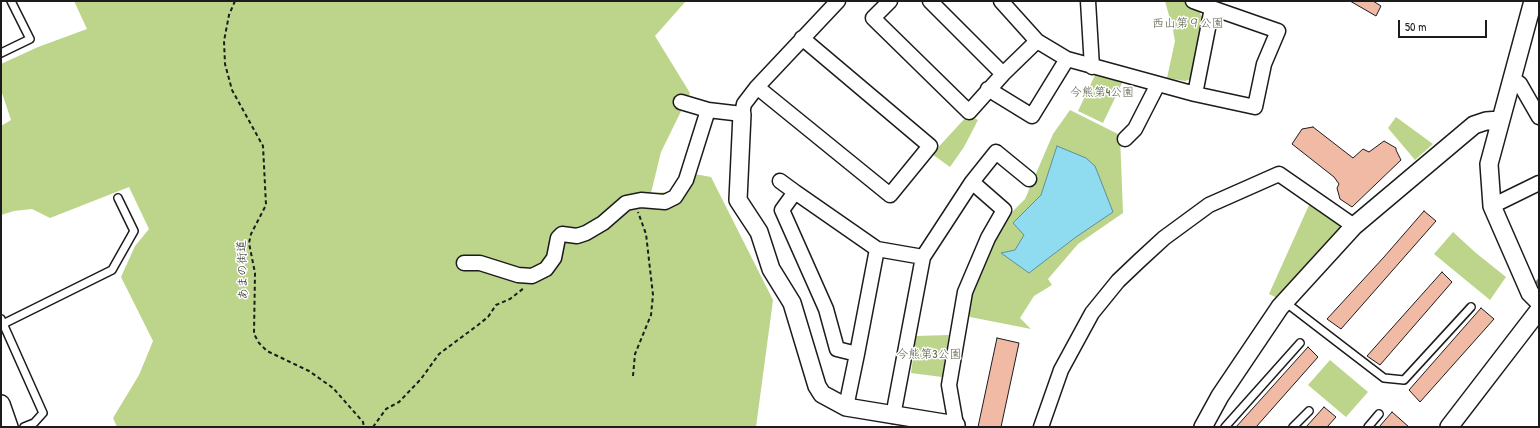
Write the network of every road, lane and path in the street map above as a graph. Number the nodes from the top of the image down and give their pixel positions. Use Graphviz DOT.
graph roads {
  1 [pos="11,1"];
  2 [pos="235,1"];
  3 [pos="838,1"];
  4 [pos="890,1"];
  5 [pos="930,1"];
  6 [pos="1001,1"];
  7 [pos="1088,1"];
  8 [pos="1193,1"];
  9 [pos="1533,1"];
  10 [pos="1212,8"];
  11 [pos="802,38"];
  12 [pos="1036,41"];
  13 [pos="1,53"];
  14 [pos="1067,59"];
  15 [pos="1092,67"];
  16 [pos="1003,74"];
  17 [pos="1514,79"];
  18 [pos="1158,84"];
  19 [pos="757,87"];
  20 [pos="988,89"];
  21 [pos="1196,94"];
  22 [pos="681,102"];
  23 [pos="708,110"];
  24 [pos="742,114"];
  25 [pos="1539,117"];
  26 [pos="1500,120"];
  27 [pos="1125,139"];
  28 [pos="1029,179"];
  29 [pos="780,181"];
  30 [pos="972,182"];
  31 [pos="1539,183"];
  32 [pos="795,192"];
  33 [pos="118,198"];
  34 [pos="636,201"];
  35 [pos="1492,206"];
  36 [pos="1354,226"];
  37 [pos="877,249"];
  38 [pos="923,257"];
  39 [pos="464,263"];
  40 [pos="532,276"];
  41 [pos="1285,301"];
  42 [pos="1539,302"];
  43 [pos="1471,307"];
  44 [pos="1539,310"];
  45 [pos="2,322"];
  46 [pos="1300,343"];
  47 [pos="857,354"];
  48 [pos="633,376"];
  49 [pos="846,407"];
  50 [pos="1308,411"];
  51 [pos="1379,414"];
  52 [pos="893,416"];
  53 [pos="956,426"];
  54 [pos="24,427"];
  55 [pos="364,427"];
  56 [pos="373,427"];
  57 [pos="1042,427"];
  58 [pos="1203,427"];
  59 [pos="1225,427"];
  60 [pos="1293,427"];
  61 [pos="1368,427"];
  62 [pos="1449,427"];
  1 -- 13 [label="lane"];
  2 -- 55 [label="path, あまの街道"];
  3 -- 11 [label="street"];
  4 -- 20 [label="street"];
  5 -- 16 [label="street"];
  6 -- 12 [label="street"];
  7 -- 15 [label="street"];
  8 -- 10 [label="street"];
  9 -- 17 [label="street"];
  10 -- 21 [label="street"];
  10 -- 21 [label="street"];
  11 -- 19 [label="street"];
  11 -- 19 [label="street"];
  12 -- 14 [label="street"];
  12 -- 16 [label="street"];
  14 -- 15 [label="street"];
  14 -- 20 [label="street"];
  15 -- 18 [label="street"];
  16 -- 20 [label="street"];
  17 -- 25 [label="street"];
  17 -- 26 [label="street"];
  18 -- 21 [label="street"];
  18 -- 27 [label="street"];
  19 -- 24 [label="street"];
  22 -- 23 [label="street"];
  23 -- 24 [label="street"];
  23 -- 34 [label="street"];
  24 -- 49 [label="street"];
  26 -- 35 [label="street"];
  26 -- 36 [label="street"];
  28 -- 30 [label="street"];
  29 -- 32 [label="street"];
  30 -- 38 [label="street"];
  30 -- 53 [label="street"];
  31 -- 35 [label="street"];
  32 -- 37 [label="street"];
  32 -- 47 [label="street"];
  33 -- 45 [label="lane"];
  34 -- 40 [label="street"];
  34 -- 48 [label="path"];
  35 -- 42 [label="street"];
  36 -- 41 [label="street"];
  36 -- 57 [label="street"];
  37 -- 38 [label="street"];
  37 -- 47 [label="street"];
  38 -- 52 [label="street"];
  39 -- 40 [label="street"];
  40 -- 56 [label="path"];
  41 -- 43 [label="lane"];
  41 -- 58 [label="street"];
  44 -- 62 [label="street"];
  45 -- 54 [label="lane"];
  46 -- 59 [label="lane"];
  47 -- 49 [label="street"];
  49 -- 52 [label="street"];
  50 -- 60 [label="lane"];
  51 -- 61 [label="lane"];
  52 -- 53 [label="street"];
}
